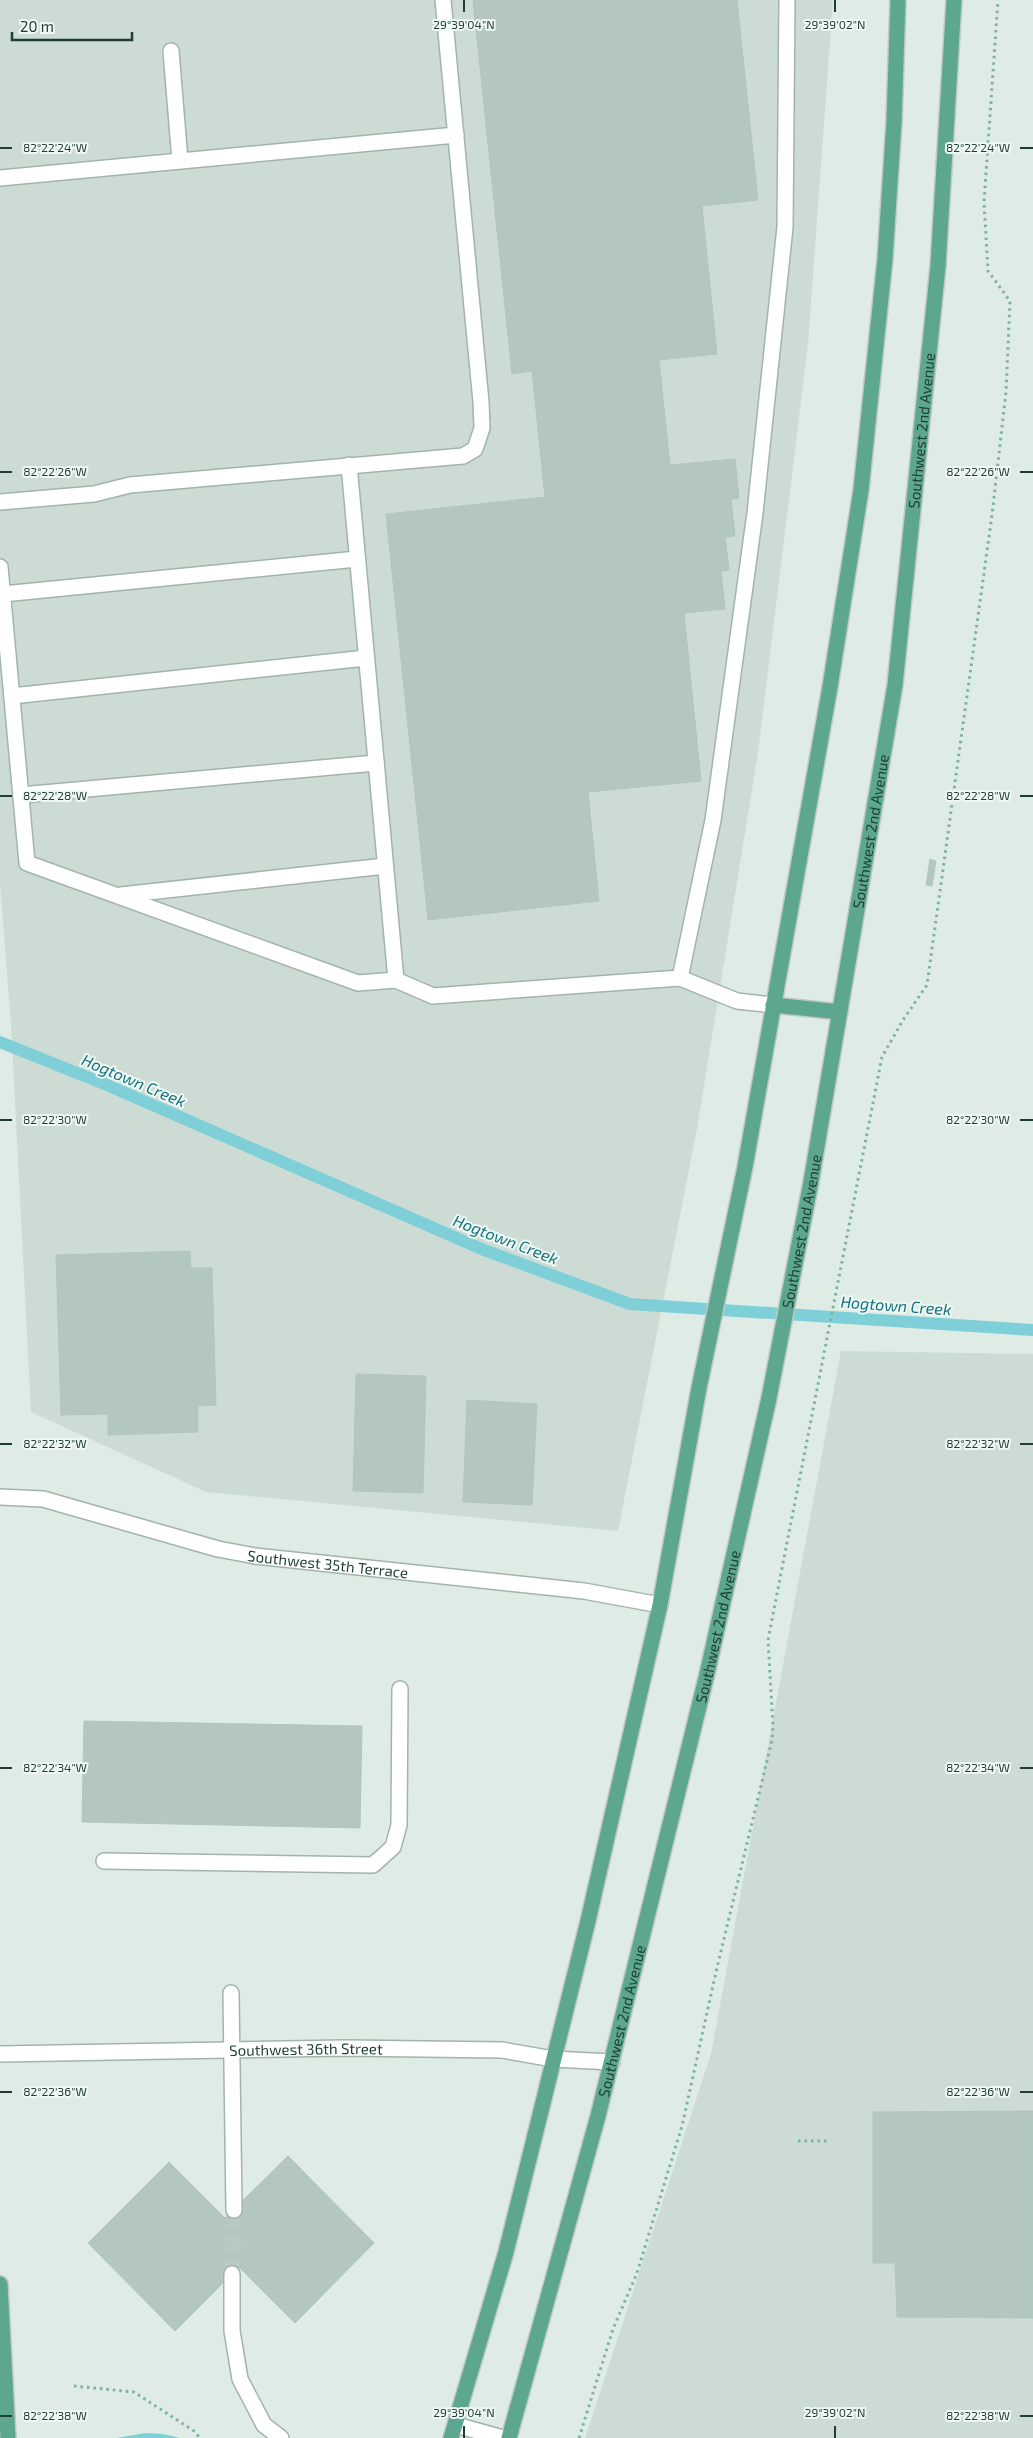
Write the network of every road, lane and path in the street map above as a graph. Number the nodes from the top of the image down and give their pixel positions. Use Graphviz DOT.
graph roads {
  1 [pos="443,0"];
  2 [pos="787,0"];
  3 [pos="898,0"];
  4 [pos="954,0"];
  5 [pos="998,0"];
  6 [pos="171,51"];
  7 [pos="456,134"];
  8 [pos="180,161"];
  9 [pos="0,178"];
  10 [pos="349,465"];
  11 [pos="0,502"];
  12 [pos="357,558"];
  13 [pos="0,567"];
  14 [pos="3,594"];
  15 [pos="366,658"];
  16 [pos="12,696"];
  17 [pos="376,763"];
  18 [pos="22,795"];
  19 [pos="385,866"];
  20 [pos="117,896"];
  21 [pos="680,978"];
  22 [pos="396,980"];
  23 [pos="773,1005"];
  24 [pos="840,1012"];
  25 [pos="0,1497"];
  26 [pos="660,1605"];
  27 [pos="400,1689"];
  28 [pos="104,1861"];
  29 [pos="231,1993"];
  30 [pos="231,2051"];
  31 [pos="0,2054"];
  32 [pos="553,2058"];
  33 [pos="612,2062"];
  34 [pos="798,2141"];
  35 [pos="829,2141"];
  36 [pos="234,2210"];
  37 [pos="232,2274"];
  38 [pos="0,2284"];
  39 [pos="74,2386"];
  40 [pos="454,2431"];
  41 [pos="8,2438"];
  42 [pos="200,2438"];
  43 [pos="281,2438"];
  44 [pos="503,2438"];
  45 [pos="509,2438"];
  46 [pos="579,2438"];
  1 -- 7 [label="street"];
  2 -- 21 [label="street"];
  3 -- 23 [label="main road"];
  4 -- 24 [label="main road, Southwest 2nd Avenue"];
  5 -- 46 [label="path"];
  6 -- 8 [label="street"];
  7 -- 8 [label="street"];
  7 -- 10 [label="street"];
  8 -- 9 [label="street"];
  10 -- 11 [label="street"];
  10 -- 12 [label="street"];
  12 -- 14 [label="street"];
  12 -- 15 [label="street"];
  13 -- 14 [label="street"];
  14 -- 16 [label="street"];
  15 -- 16 [label="street"];
  15 -- 17 [label="street"];
  16 -- 18 [label="street"];
  17 -- 18 [label="street"];
  17 -- 19 [label="street"];
  18 -- 20 [label="street"];
  19 -- 20 [label="street"];
  19 -- 22 [label="street"];
  20 -- 22 [label="street"];
  21 -- 22 [label="street"];
  21 -- 23 [label="street"];
  23 -- 24 [label="main road"];
  23 -- 26 [label="main road"];
  24 -- 33 [label="main road, Southwest 2nd Avenue"];
  25 -- 26 [label="street, Southwest 35th Terrace"];
  26 -- 32 [label="main road"];
  27 -- 28 [label="street"];
  29 -- 30 [label="street"];
  30 -- 31 [label="street, Southwest 36th Street"];
  30 -- 32 [label="street, Southwest 36th Street"];
  30 -- 36 [label="street"];
  32 -- 33 [label="street, Southwest 36th Street"];
  32 -- 40 [label="main road"];
  33 -- 45 [label="main road, Southwest 2nd Avenue"];
  34 -- 35 [label="path"];
  37 -- 43 [label="street"];
  38 -- 41 [label="main road"];
  39 -- 42 [label="path"];
  40 -- 44 [label="street"];
}
